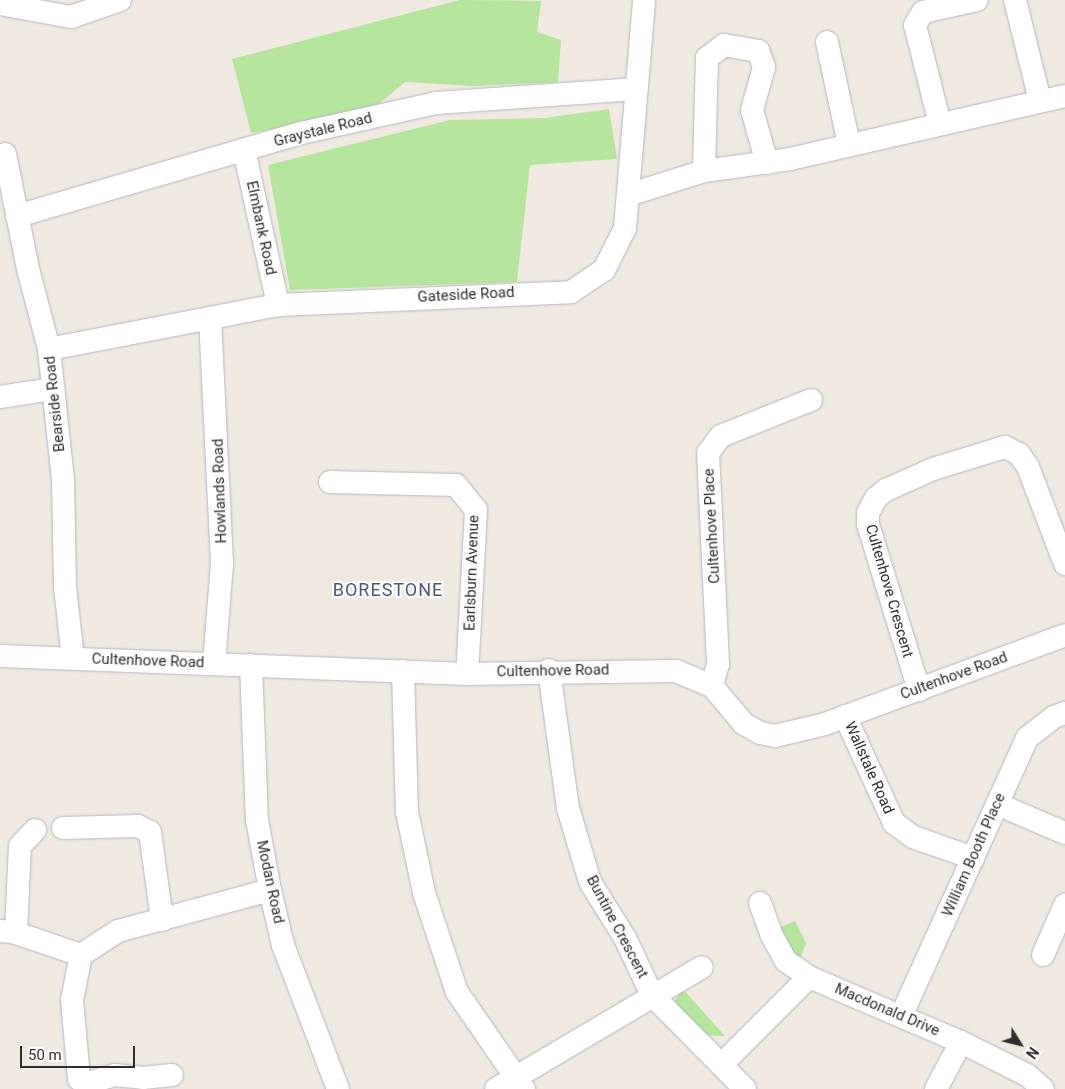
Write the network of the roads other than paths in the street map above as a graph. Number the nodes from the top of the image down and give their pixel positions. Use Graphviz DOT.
graph roads {
  1 [pos="120,0"];
  2 [pos="644,0"];
  3 [pos="977,0"];
  4 [pos="1016,0"];
  5 [pos="0,4"];
  6 [pos="828,42"];
  7 [pos="637,88"];
  8 [pos="1065,96"];
  9 [pos="1040,101"];
  10 [pos="940,124"];
  11 [pos="849,145"];
  12 [pos="244,150"];
  13 [pos="5,154"];
  14 [pos="767,164"];
  15 [pos="704,171"];
  16 [pos="628,195"];
  17 [pos="17,216"];
  18 [pos="278,305"];
  19 [pos="210,318"];
  20 [pos="49,349"];
  21 [pos="53,390"];
  22 [pos="0,397"];
  23 [pos="811,400"];
  24 [pos="330,482"];
  25 [pos="1060,538"];
  26 [pos="1065,564"];
  27 [pos="1065,635"];
  28 [pos="0,656"];
  29 [pos="74,658"];
  30 [pos="214,663"];
  31 [pos="251,665"];
  32 [pos="549,670"];
  33 [pos="402,671"];
  34 [pos="467,674"];
  35 [pos="712,686"];
  36 [pos="918,690"];
  37 [pos="1065,713"];
  38 [pos="845,716"];
  39 [pos="997,804"];
  40 [pos="63,828"];
  41 [pos="36,830"];
  42 [pos="1065,833"];
  43 [pos="973,858"];
  44 [pos="270,890"];
  45 [pos="760,904"];
  46 [pos="1065,905"];
  47 [pos="162,920"];
  48 [pos="8,932"];
  49 [pos="81,955"];
  50 [pos="1043,955"];
  51 [pos="702,967"];
  52 [pos="808,977"];
  53 [pos="652,995"];
  54 [pos="902,1014"];
  55 [pos="961,1042"];
  56 [pos="722,1064"];
  57 [pos="172,1075"];
  58 [pos="511,1085"];
  59 [pos="338,1089"];
  60 [pos="745,1089"];
  61 [pos="936,1089"];
  62 [pos="1042,1089"];
  1 -- 5 [label="street"];
  2 -- 7 [label="street, Gateside Road"];
  3 -- 10 [label="street"];
  4 -- 9 [label="street"];
  6 -- 11 [label="street"];
  7 -- 12 [label="street, Graystale Road"];
  7 -- 16 [label="street, Gateside Road"];
  8 -- 9 [label="street"];
  9 -- 10 [label="street"];
  10 -- 11 [label="street"];
  11 -- 14 [label="street"];
  12 -- 17 [label="street, Graystale Road"];
  12 -- 18 [label="street, Elmbank Road"];
  13 -- 17 [label="street, Bearside Road"];
  14 -- 15 [label="street"];
  14 -- 15 [label="street"];
  15 -- 16 [label="street"];
  16 -- 18 [label="street, Gateside Road"];
  17 -- 20 [label="street, Bearside Road"];
  18 -- 19 [label="street, Gateside Road"];
  19 -- 20 [label="street, Gateside Road"];
  19 -- 30 [label="street, Howlands Road"];
  20 -- 21 [label="street, Bearside Road"];
  21 -- 22 [label="street"];
  21 -- 29 [label="street, Bearside Road"];
  23 -- 35 [label="street, Cultenhove Place"];
  24 -- 34 [label="street, Earlsburn Avenue"];
  25 -- 26 [label="street, Cultenhove Crescent"];
  25 -- 36 [label="street, Cultenhove Crescent"];
  27 -- 36 [label="street, Cultenhove Road"];
  28 -- 29 [label="street, Cultenhove Road"];
  29 -- 30 [label="street, Cultenhove Road"];
  30 -- 31 [label="street, Cultenhove Road"];
  31 -- 33 [label="street, Cultenhove Road"];
  31 -- 44 [label="street, Modan Road"];
  32 -- 34 [label="street, Cultenhove Road"];
  32 -- 35 [label="street, Cultenhove Road"];
  32 -- 53 [label="street, Buntine Crescent"];
  33 -- 34 [label="street, Cultenhove Road"];
  33 -- 58 [label="street"];
  35 -- 38 [label="street, Cultenhove Road"];
  36 -- 38 [label="street, Cultenhove Road"];
  37 -- 39 [label="street, William Booth Place"];
  38 -- 43 [label="street, Wallstale Road"];
  39 -- 42 [label="street"];
  39 -- 43 [label="street, William Booth Place"];
  40 -- 47 [label="street"];
  41 -- 48 [label="street"];
  43 -- 54 [label="street, William Booth Place"];
  44 -- 47 [label="street"];
  44 -- 59 [label="street, Modan Road"];
  45 -- 52 [label="street, Macdonald Drive"];
  46 -- 50 [label="street"];
  47 -- 49 [label="street"];
  48 -- 49 [label="street"];
  49 -- 57 [label="street"];
  51 -- 53 [label="street"];
  52 -- 54 [label="street, Macdonald Drive"];
  52 -- 56 [label="street"];
  53 -- 56 [label="street, Buntine Crescent"];
  53 -- 58 [label="street"];
  54 -- 55 [label="street, Macdonald Drive"];
  55 -- 61 [label="street"];
  55 -- 62 [label="street, Macdonald Drive"];
  56 -- 60 [label="street, Buntine Crescent"];
}
